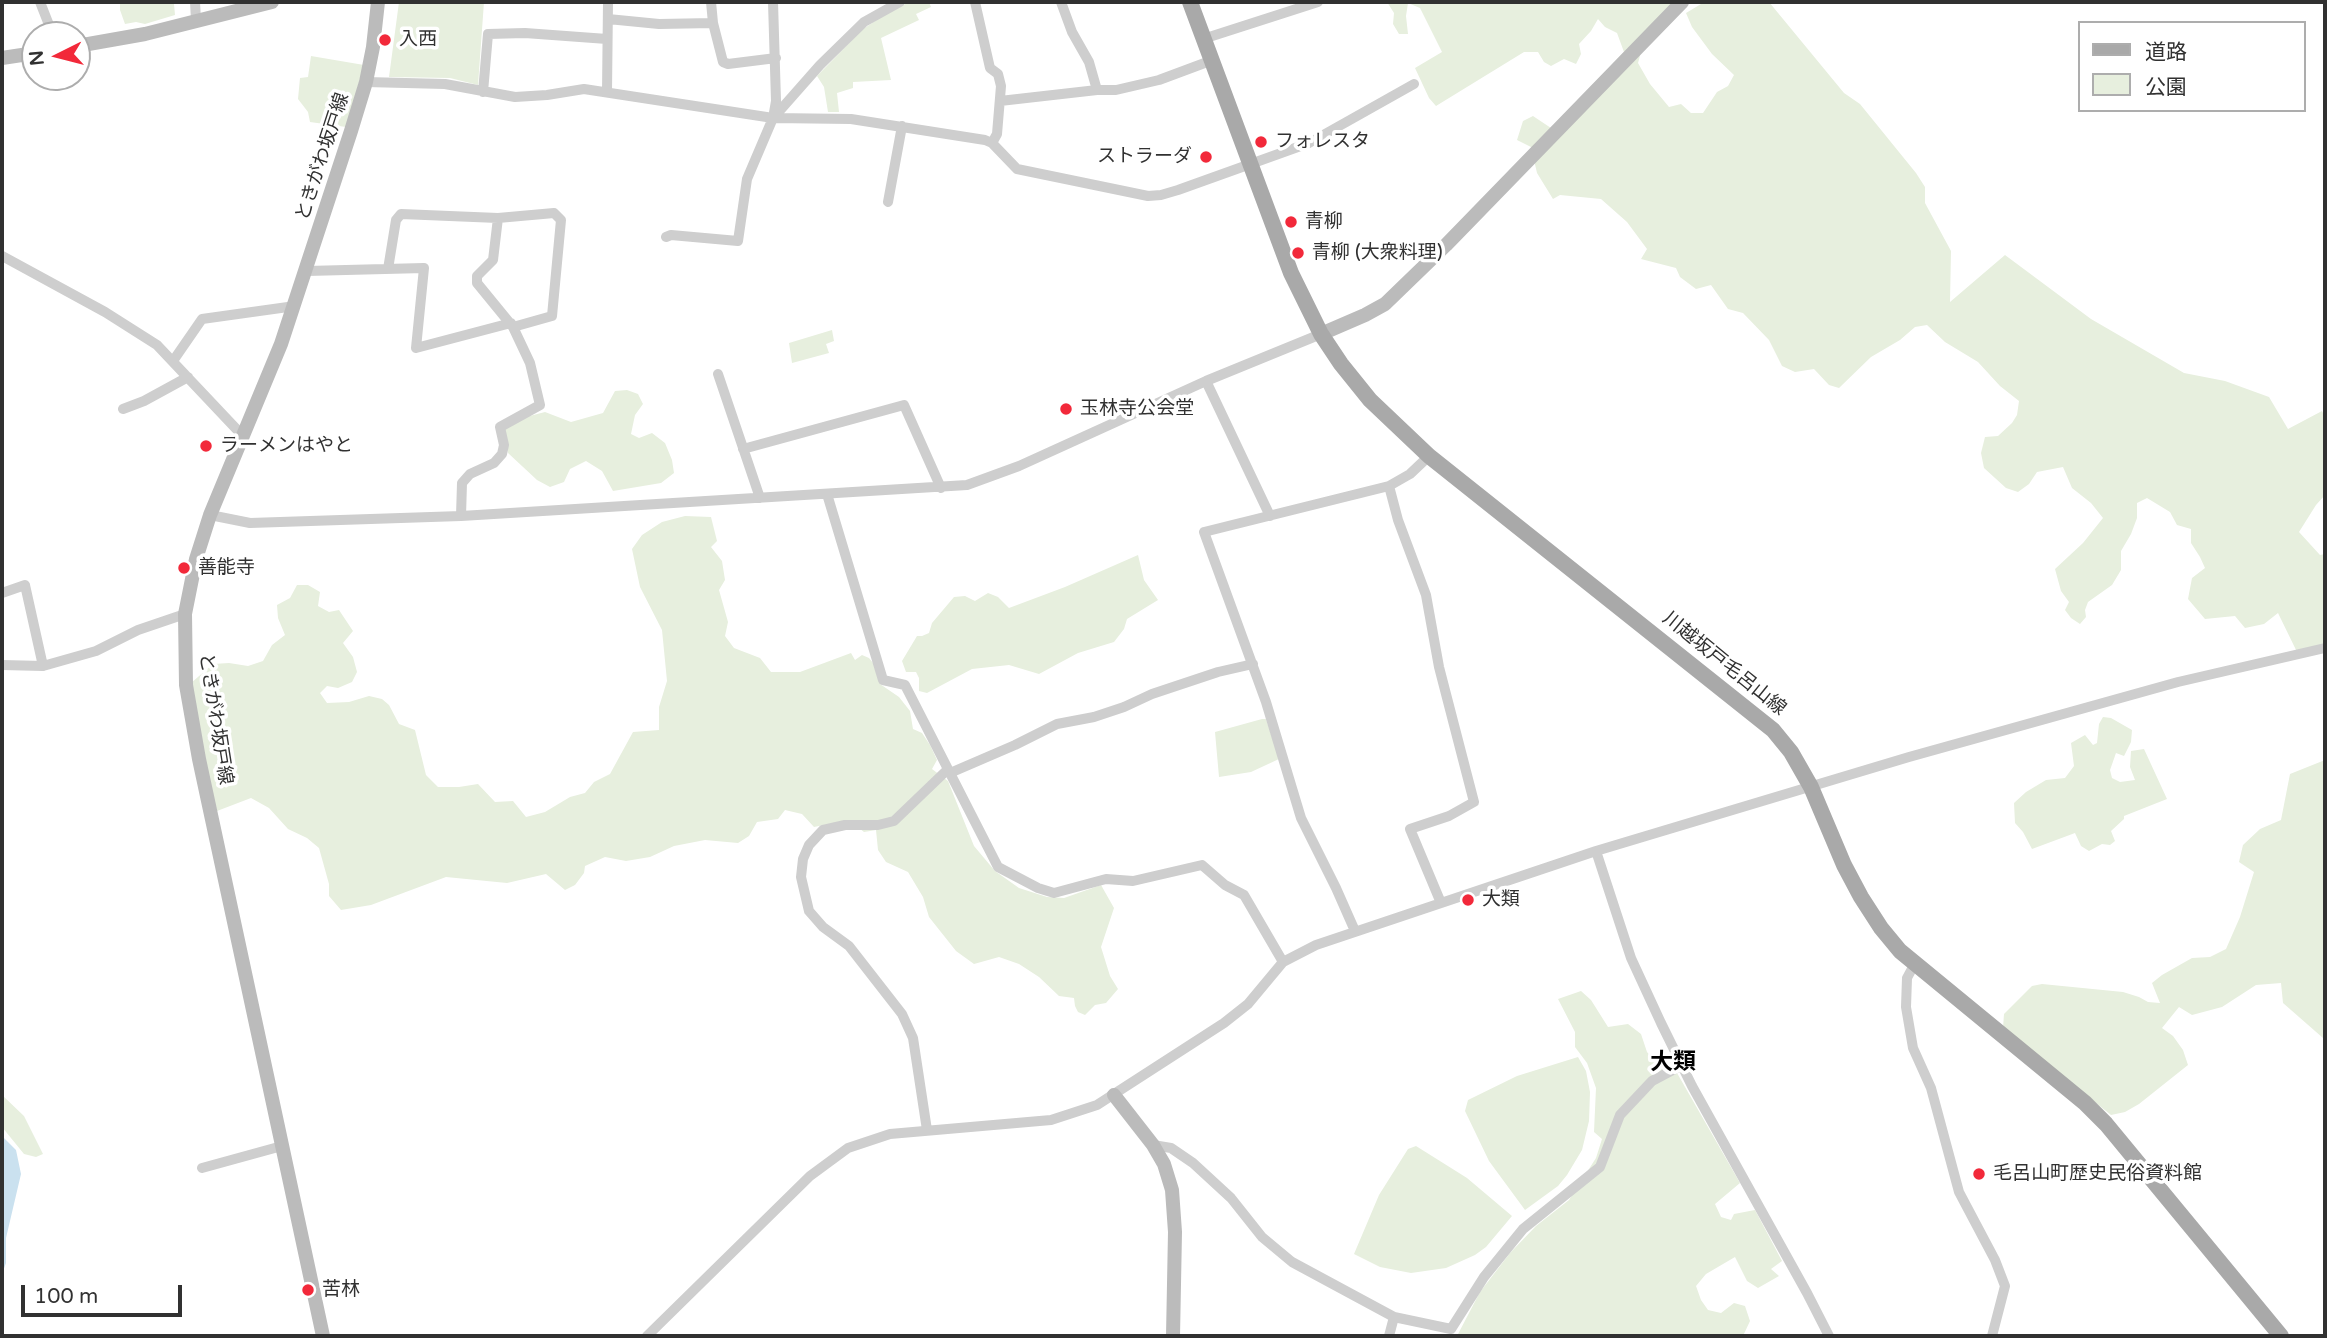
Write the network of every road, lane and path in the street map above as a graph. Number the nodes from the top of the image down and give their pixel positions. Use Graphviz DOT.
graph roads {
  1 [pos="40,2"];
  2 [pos="195,2"];
  3 [pos="272,2"];
  4 [pos="377,2"];
  5 [pos="608,2"];
  6 [pos="710,2"];
  7 [pos="773,2"];
  8 [pos="900,2"];
  9 [pos="975,2"];
  10 [pos="1060,2"];
  11 [pos="1190,2"];
  12 [pos="1318,2"];
  13 [pos="1682,2"];
  14 [pos="608,19"];
  15 [pos="196,20"];
  16 [pos="47,21"];
  17 [pos="713,23"];
  18 [pos="607,39"];
  19 [pos="1203,39"];
  20 [pos="91,44"];
  21 [pos="21,55"];
  22 [pos="2,58"];
  23 [pos="776,58"];
  24 [pos="1210,61"];
  25 [pos="366,82"];
  26 [pos="1414,84"];
  27 [pos="1097,90"];
  28 [pos="483,92"];
  29 [pos="607,92"];
  30 [pos="1000,101"];
  31 [pos="773,118"];
  32 [pos="902,126"];
  33 [pos="992,143"];
  34 [pos="1249,166"];
  35 [pos="888,202"];
  36 [pos="498,219"];
  37 [pos="666,237"];
  38 [pos="2,256"];
  39 [pos="388,269"];
  40 [pos="307,271"];
  41 [pos="295,306"];
  42 [pos="512,325"];
  43 [pos="1321,334"];
  44 [pos="173,361"];
  45 [pos="718,374"];
  46 [pos="188,377"];
  47 [pos="1206,381"];
  48 [pos="123,409"];
  49 [pos="242,435"];
  50 [pos="743,449"];
  51 [pos="1429,456"];
  52 [pos="1389,486"];
  53 [pos="941,488"];
  54 [pos="827,494"];
  55 [pos="760,498"];
  56 [pos="209,514"];
  57 [pos="461,516"];
  58 [pos="1270,516"];
  59 [pos="2,593"];
  60 [pos="185,614"];
  61 [pos="2325,648"];
  62 [pos="1253,664"];
  63 [pos="2,665"];
  64 [pos="43,666"];
  65 [pos="950,773"];
  66 [pos="1811,787"];
  67 [pos="1595,851"];
  68 [pos="1441,903"];
  69 [pos="1355,931"];
  70 [pos="1283,962"];
  71 [pos="1914,965"];
  72 [pos="1682,1065"];
  73 [pos="1114,1095"];
  74 [pos="927,1130"];
  75 [pos="1153,1145"];
  76 [pos="282,1146"];
  77 [pos="202,1168"];
  78 [pos="1394,1317"];
  79 [pos="323,1336"];
  80 [pos="647,1336"];
  81 [pos="1173,1336"];
  82 [pos="1389,1336"];
  83 [pos="1829,1336"];
  84 [pos="1992,1336"];
  85 [pos="2281,1336"];
  1 -- 16 [label="street"];
  2 -- 15 [label="street"];
  3 -- 15 [label="main road"];
  4 -- 25 [label="main road, ときがわ坂戸線"];
  5 -- 14 [label="street"];
  6 -- 17 [label="street"];
  7 -- 23 [label="street"];
  8 -- 31 [label="street"];
  9 -- 30 [label="street"];
  10 -- 27 [label="street"];
  11 -- 19 [label="main road, 川越坂戸毛呂山線"];
  12 -- 19 [label="street"];
  13 -- 43 [label="main road"];
  14 -- 17 [label="street"];
  14 -- 18 [label="street"];
  15 -- 20 [label="main road"];
  17 -- 23 [label="street"];
  18 -- 28 [label="street"];
  18 -- 29 [label="street"];
  19 -- 24 [label="main road, 川越坂戸毛呂山線"];
  21 -- 22 [label="main road"];
  23 -- 31 [label="street"];
  24 -- 27 [label="street"];
  24 -- 34 [label="main road, 川越坂戸毛呂山線"];
  25 -- 28 [label="street"];
  25 -- 40 [label="main road, ときがわ坂戸線"];
  26 -- 34 [label="street"];
  27 -- 30 [label="street"];
  28 -- 29 [label="street"];
  29 -- 31 [label="street"];
  30 -- 33 [label="street"];
  31 -- 32 [label="street"];
  31 -- 37 [label="street"];
  32 -- 33 [label="street"];
  32 -- 35 [label="street"];
  33 -- 34 [label="street"];
  34 -- 43 [label="main road, 川越坂戸毛呂山線"];
  36 -- 39 [label="street"];
  36 -- 42 [label="street"];
  36 -- 42 [label="street"];
  38 -- 44 [label="street"];
  39 -- 40 [label="street"];
  39 -- 42 [label="street"];
  40 -- 41 [label="main road, ときがわ坂戸線"];
  41 -- 44 [label="street"];
  41 -- 49 [label="main road, ときがわ坂戸線"];
  42 -- 57 [label="street"];
  43 -- 47 [label="street"];
  43 -- 51 [label="main road, 川越坂戸毛呂山線"];
  44 -- 46 [label="street"];
  45 -- 50 [label="street"];
  46 -- 48 [label="street"];
  46 -- 49 [label="street"];
  47 -- 53 [label="street"];
  47 -- 58 [label="street"];
  49 -- 56 [label="main road, ときがわ坂戸線"];
  50 -- 53 [label="street"];
  50 -- 55 [label="street"];
  51 -- 52 [label="street"];
  51 -- 66 [label="main road, 川越坂戸毛呂山線"];
  52 -- 58 [label="street"];
  52 -- 68 [label="street"];
  53 -- 54 [label="street"];
  54 -- 55 [label="street"];
  54 -- 65 [label="street"];
  55 -- 57 [label="street"];
  56 -- 57 [label="street"];
  56 -- 60 [label="main road, ときがわ坂戸線"];
  58 -- 62 [label="street"];
  59 -- 64 [label="street"];
  60 -- 64 [label="street"];
  60 -- 76 [label="main road, ときがわ坂戸線"];
  61 -- 66 [label="street"];
  62 -- 65 [label="street"];
  62 -- 69 [label="street"];
  63 -- 64 [label="street"];
  65 -- 70 [label="street"];
  65 -- 74 [label="street"];
  66 -- 67 [label="street"];
  66 -- 71 [label="main road, 川越坂戸毛呂山線"];
  67 -- 68 [label="street"];
  67 -- 72 [label="street"];
  68 -- 69 [label="street"];
  69 -- 70 [label="street"];
  70 -- 73 [label="street"];
  71 -- 84 [label="street"];
  71 -- 85 [label="main road, 川越坂戸毛呂山線"];
  72 -- 78 [label="street"];
  72 -- 83 [label="street"];
  73 -- 74 [label="street"];
  73 -- 75 [label="main road"];
  74 -- 80 [label="street"];
  75 -- 78 [label="street"];
  75 -- 81 [label="main road"];
  76 -- 77 [label="street"];
  76 -- 79 [label="main road, ときがわ坂戸線"];
  78 -- 82 [label="street"];
}
